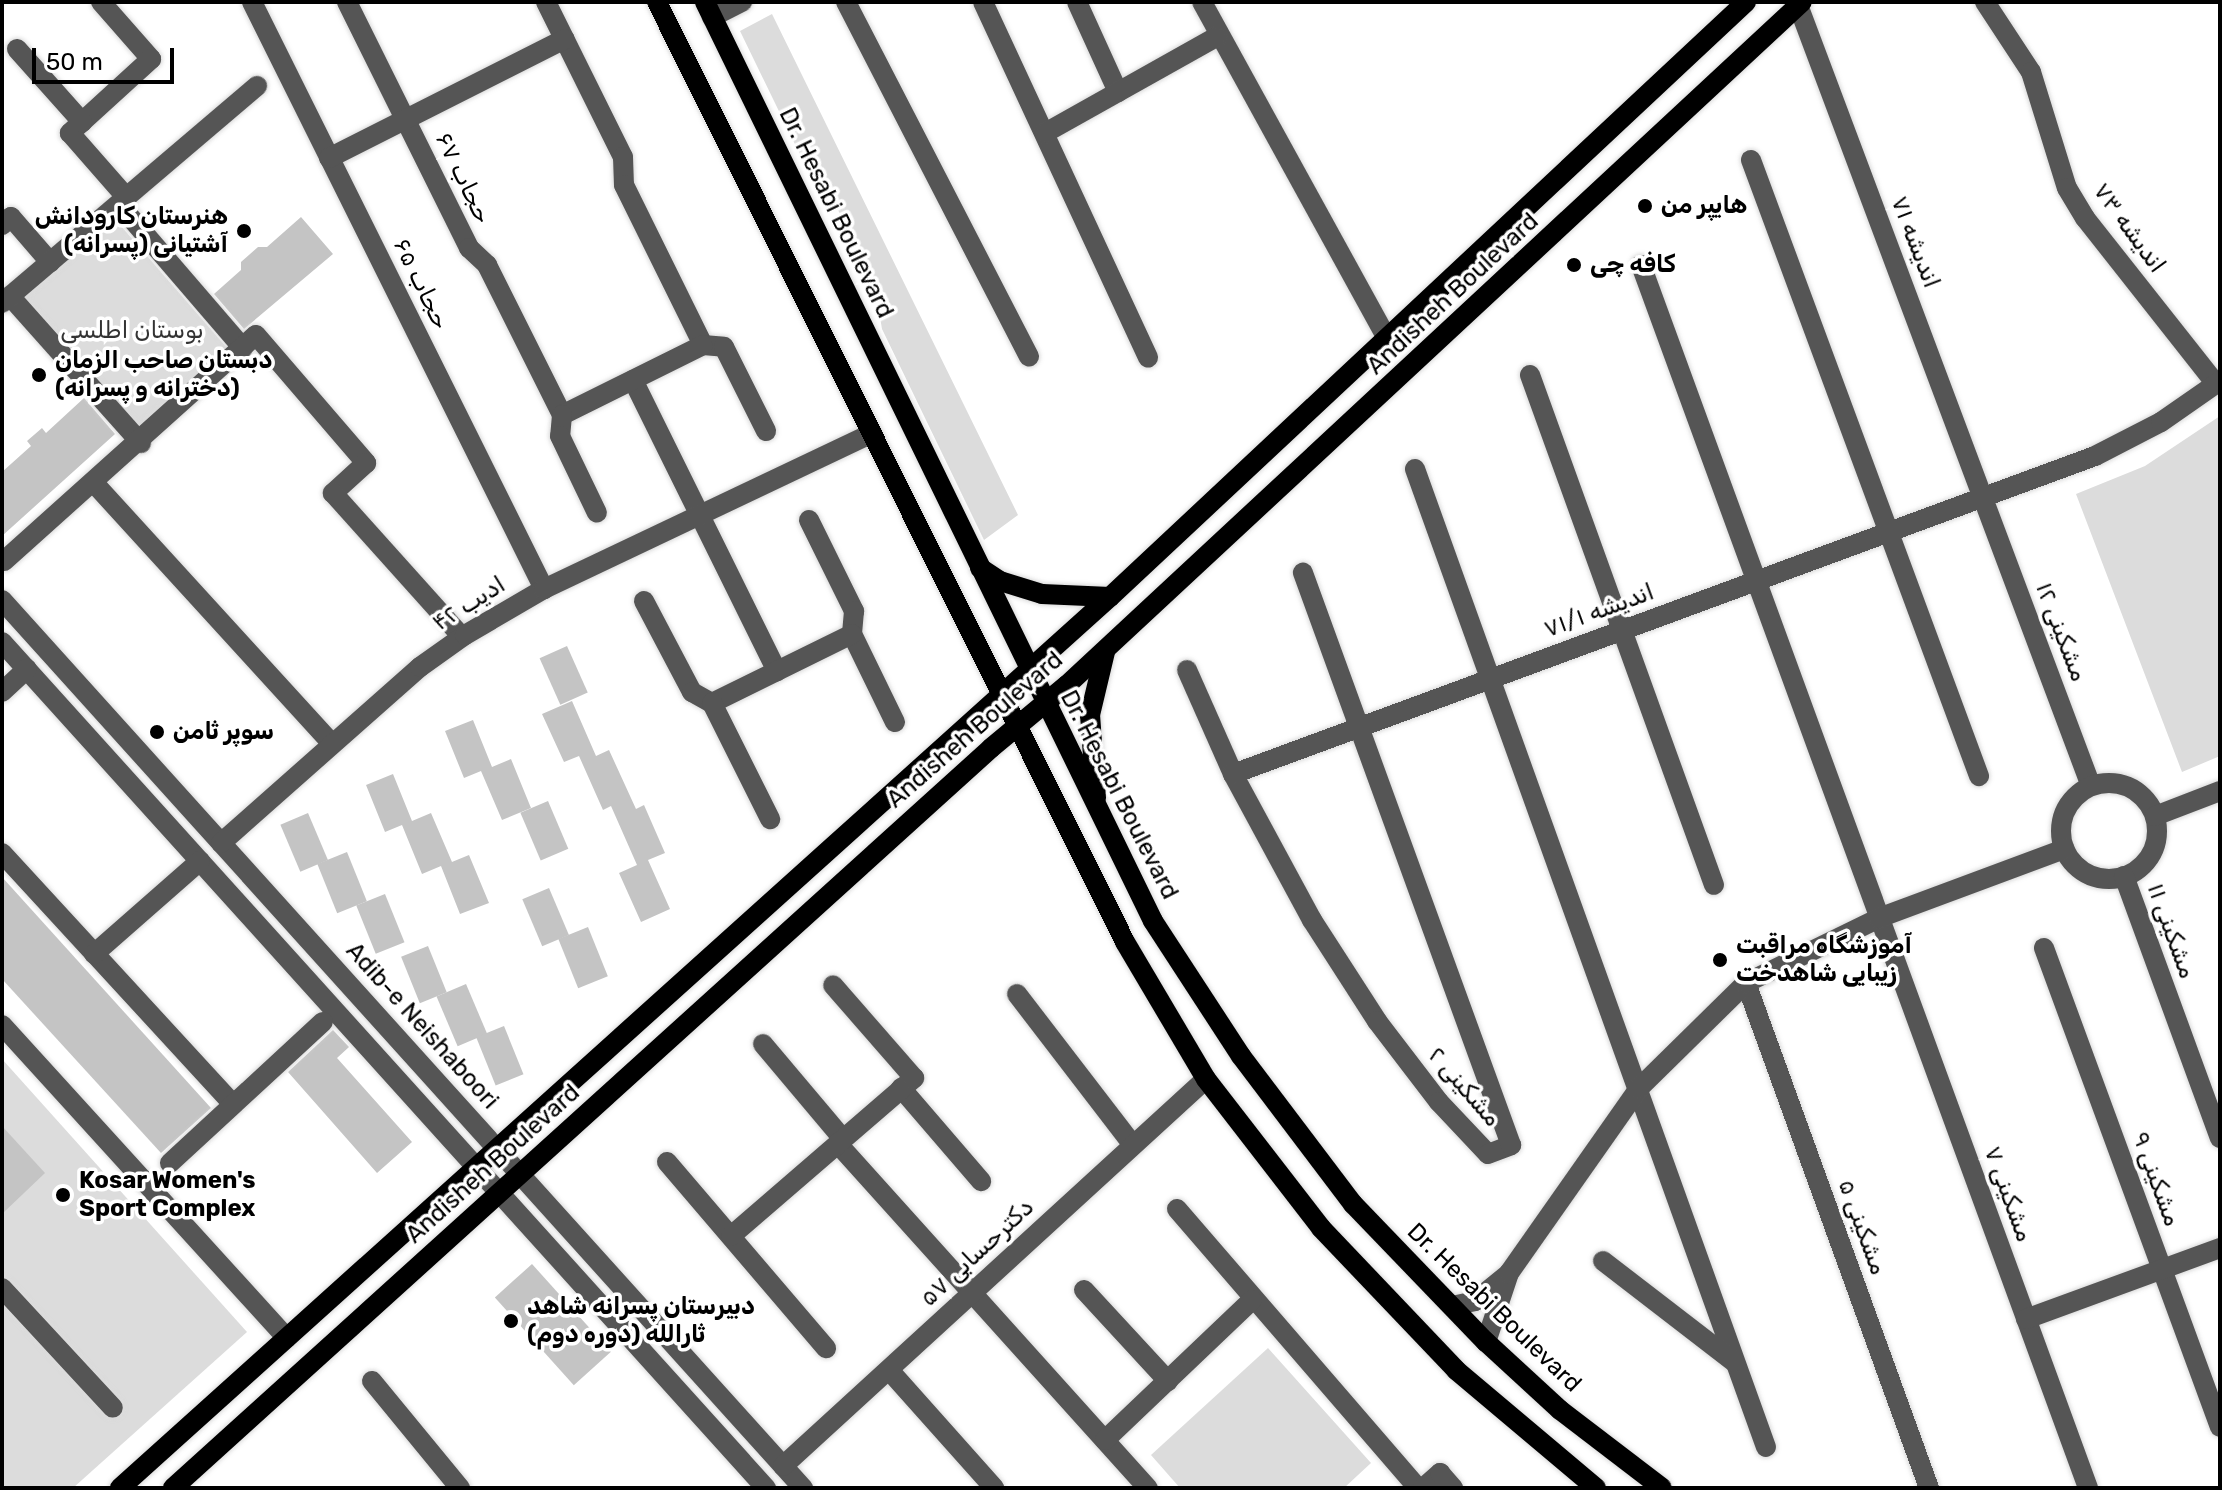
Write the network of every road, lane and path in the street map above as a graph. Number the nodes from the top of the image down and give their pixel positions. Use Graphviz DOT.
graph roads {
  1 [pos="101,2"];
  2 [pos="252,2"];
  3 [pos="347,2"];
  4 [pos="546,2"];
  5 [pos="657,2"];
  6 [pos="742,2"];
  7 [pos="846,2"];
  8 [pos="983,2"];
  9 [pos="1077,2"];
  10 [pos="1202,2"];
  11 [pos="1746,2"];
  12 [pos="1985,2"];
  13 [pos="1800,4"];
  14 [pos="708,10"];
  15 [pos="1216,37"];
  16 [pos="565,39"];
  17 [pos="17,49"];
  18 [pos="257,86"];
  19 [pos="1118,92"];
  20 [pos="405,119"];
  21 [pos="82,122"];
  22 [pos="1045,133"];
  23 [pos="329,158"];
  24 [pos="1751,160"];
  25 [pos="123,201"];
  26 [pos="2,225"];
  27 [pos="50,262"];
  28 [pos="1641,265"];
  29 [pos="6,300"];
  30 [pos="1387,338"];
  31 [pos="703,345"];
  32 [pos="243,348"];
  33 [pos="1029,357"];
  34 [pos="1148,358"];
  35 [pos="1530,375"];
  36 [pos="633,380"];
  37 [pos="2218,382"];
  38 [pos="562,415"];
  39 [pos="766,431"];
  40 [pos="872,433"];
  41 [pos="141,443"];
  42 [pos="1415,469"];
  43 [pos="94,483"];
  44 [pos="1982,496"];
  45 [pos="597,513"];
  46 [pos="700,515"];
  47 [pos="809,520"];
  48 [pos="1890,531"];
  49 [pos="4,561"];
  50 [pos="978,566"];
  51 [pos="1303,573"];
  52 [pos="1755,581"];
  53 [pos="544,589"];
  54 [pos="1110,597"];
  55 [pos="2,600"];
  56 [pos="644,601"];
  57 [pos="1624,629"];
  58 [pos="852,634"];
  59 [pos="462,637"];
  60 [pos="2,642"];
  61 [pos="1106,649"];
  62 [pos="27,669"];
  63 [pos="1187,670"];
  64 [pos="777,671"];
  65 [pos="1028,671"];
  66 [pos="1490,679"];
  67 [pos="2,692"];
  68 [pos="1001,696"];
  69 [pos="712,703"];
  70 [pos="1045,704"];
  71 [pos="895,722"];
  72 [pos="1017,727"];
  73 [pos="1356,727"];
  74 [pos="332,744"];
  75 [pos="1233,774"];
  76 [pos="1979,776"];
  77 [pos="2091,786"];
  78 [pos="2220,791"];
  79 [pos="2155,816"];
  80 [pos="1099,817"];
  81 [pos="770,819"];
  82 [pos="221,843"];
  83 [pos="2065,849"];
  84 [pos="2,853"];
  85 [pos="200,861"];
  86 [pos="2124,876"];
  87 [pos="1714,885"];
  88 [pos="1879,918"];
  89 [pos="2044,948"];
  90 [pos="94,954"];
  91 [pos="1746,983"];
  92 [pos="833,985"];
  93 [pos="1017,994"];
  94 [pos="323,1022"];
  95 [pos="2,1025"];
  96 [pos="763,1044"];
  97 [pos="1206,1079"];
  98 [pos="908,1083"];
  99 [pos="1639,1088"];
  100 [pos="2211,1088"];
  101 [pos="233,1104"];
  102 [pos="2220,1138"];
  103 [pos="840,1141"];
  104 [pos="1133,1145"];
  105 [pos="497,1149"];
  106 [pos="667,1162"];
  107 [pos="170,1163"];
  108 [pos="476,1167"];
  109 [pos="521,1175"];
  110 [pos="981,1181"];
  111 [pos="500,1194"];
  112 [pos="1177,1209"];
  113 [pos="731,1236"];
  114 [pos="2220,1248"];
  115 [pos="1603,1261"];
  116 [pos="2162,1269"];
  117 [pos="1509,1273"];
  118 [pos="2,1288"];
  119 [pos="1084,1290"];
  120 [pos="972,1293"];
  121 [pos="1252,1300"];
  122 [pos="1452,1306"];
  123 [pos="2026,1319"];
  124 [pos="287,1338"];
  125 [pos="1486,1342"];
  126 [pos="826,1348"];
  127 [pos="1734,1362"];
  128 [pos="889,1370"];
  129 [pos="372,1381"];
  130 [pos="1168,1381"];
  131 [pos="113,1408"];
  132 [pos="2220,1427"];
  133 [pos="1105,1440"];
  134 [pos="1766,1447"];
  135 [pos="783,1466"];
  136 [pos="1446,1480"];
  137 [pos="763,1487"];
  138 [pos="120,1488"];
  139 [pos="173,1488"];
  140 [pos="460,1488"];
  141 [pos="803,1488"];
  142 [pos="994,1488"];
  143 [pos="1148,1488"];
  144 [pos="1421,1488"];
  145 [pos="1596,1488"];
  146 [pos="1662,1488"];
  147 [pos="1929,1488"];
  148 [pos="2088,1488"];
  1 -- 21 [label="street"];
  2 -- 23 [label="street, حجاب ۶۵"];
  3 -- 20 [label="street, حجاب ۶۷"];
  4 -- 16 [label="street"];
  5 -- 40 [label="main road"];
  6 -- 14 [label="street"];
  7 -- 33 [label="street"];
  8 -- 22 [label="street"];
  9 -- 19 [label="street"];
  10 -- 15 [label="street"];
  11 -- 30 [label="main road, Andisheh Boulevard"];
  12 -- 37 [label="street, اندیشه ۷۳"];
  13 -- 44 [label="street, اندیشه ۷۱"];
  13 -- 61 [label="main road, Andisheh Boulevard"];
  14 -- 50 [label="main road, Dr. Hesabi Boulevard"];
  15 -- 19 [label="street"];
  15 -- 30 [label="street"];
  16 -- 20 [label="street"];
  16 -- 31 [label="street"];
  17 -- 21 [label="street"];
  18 -- 25 [label="street"];
  19 -- 22 [label="street"];
  20 -- 23 [label="street"];
  20 -- 38 [label="street, حجاب ۶۷"];
  21 -- 25 [label="street"];
  22 -- 34 [label="street"];
  23 -- 53 [label="street, حجاب ۶۵"];
  24 -- 48 [label="street"];
  25 -- 27 [label="street"];
  25 -- 32 [label="street"];
  26 -- 27 [label="street"];
  27 -- 29 [label="street"];
  28 -- 52 [label="street, مشکینی ۷"];
  29 -- 41 [label="street"];
  30 -- 54 [label="main road, Andisheh Boulevard"];
  31 -- 36 [label="street"];
  31 -- 39 [label="street"];
  32 -- 41 [label="street"];
  32 -- 59 [label="street"];
  35 -- 57 [label="street"];
  36 -- 38 [label="street"];
  36 -- 46 [label="street"];
  37 -- 44 [label="street, اندیشه ۷۱/۱"];
  38 -- 45 [label="street, حجاب ۶۷"];
  40 -- 46 [label="street, ادیب ۴۲"];
  40 -- 68 [label="main road"];
  41 -- 43 [label="street"];
  42 -- 66 [label="street"];
  43 -- 49 [label="street"];
  43 -- 74 [label="street"];
  44 -- 48 [label="street, اندیشه ۷۱/۱"];
  44 -- 77 [label="street, مشکینی ۱۲"];
  46 -- 53 [label="street, ادیب ۴۲"];
  46 -- 64 [label="street"];
  47 -- 58 [label="street"];
  48 -- 52 [label="street, اندیشه ۷۱/۱"];
  48 -- 76 [label="street"];
  50 -- 54 [label="main road"];
  50 -- 65 [label="main road, Dr. Hesabi Boulevard"];
  51 -- 73 [label="street"];
  52 -- 57 [label="street, اندیشه ۷۱/۱"];
  52 -- 88 [label="street, مشکینی ۷"];
  53 -- 59 [label="street, ادیب ۴۲"];
  54 -- 65 [label="main road, Andisheh Boulevard"];
  55 -- 82 [label="street, Adib-e Neishaboori"];
  56 -- 69 [label="street"];
  57 -- 66 [label="street, اندیشه ۷۱/۱"];
  57 -- 87 [label="street"];
  58 -- 64 [label="street"];
  58 -- 71 [label="street"];
  59 -- 74 [label="street, ادیب ۴۲"];
  60 -- 62 [label="street"];
  61 -- 70 [label="main road, Andisheh Boulevard"];
  61 -- 80 [label="main road"];
  62 -- 67 [label="street"];
  62 -- 85 [label="street"];
  63 -- 75 [label="street"];
  64 -- 69 [label="street"];
  65 -- 68 [label="main road, Andisheh Boulevard"];
  65 -- 70 [label="main road, Dr. Hesabi Boulevard"];
  66 -- 73 [label="street, اندیشه ۷۱/۱"];
  66 -- 99 [label="street"];
  68 -- 72 [label="main road"];
  68 -- 105 [label="main road, Andisheh Boulevard"];
  69 -- 81 [label="street"];
  70 -- 72 [label="main road, Andisheh Boulevard"];
  70 -- 80 [label="main road, Dr. Hesabi Boulevard"];
  72 -- 97 [label="main road"];
  72 -- 109 [label="main road, Andisheh Boulevard"];
  73 -- 75 [label="street, اندیشه ۷۱/۱"];
  73 -- 75 [label="street, مشکینی ۲"];
  74 -- 82 [label="street, ادیب ۴۲"];
  77 -- 79 [label="street"];
  77 -- 83 [label="street"];
  78 -- 79 [label="street"];
  79 -- 86 [label="street"];
  80 -- 122 [label="main road, Dr. Hesabi Boulevard"];
  82 -- 105 [label="street, Adib-e Neishaboori"];
  83 -- 86 [label="street"];
  83 -- 88 [label="street"];
  84 -- 90 [label="street"];
  85 -- 90 [label="street"];
  85 -- 108 [label="street"];
  86 -- 100 [label="street, مشکینی ۱۱"];
  88 -- 91 [label="street"];
  88 -- 123 [label="street, مشکینی ۷"];
  89 -- 116 [label="street, مشکینی ۹"];
  90 -- 101 [label="street"];
  91 -- 99 [label="street"];
  91 -- 147 [label="street, مشکینی ۵"];
  92 -- 98 [label="street"];
  93 -- 104 [label="street"];
  94 -- 101 [label="street"];
  95 -- 124 [label="street"];
  96 -- 103 [label="street"];
  97 -- 104 [label="street, دکترحسابی ۵۷"];
  97 -- 145 [label="main road"];
  98 -- 103 [label="street"];
  98 -- 110 [label="street"];
  99 -- 117 [label="street"];
  99 -- 127 [label="street"];
  100 -- 102 [label="street, مشکینی ۱۱"];
  101 -- 107 [label="street"];
  103 -- 113 [label="street"];
  103 -- 120 [label="street"];
  104 -- 120 [label="street, دکترحسابی ۵۷"];
  105 -- 108 [label="main road, Andisheh Boulevard"];
  105 -- 109 [label="street, Adib-e Neishaboori"];
  106 -- 113 [label="street"];
  108 -- 111 [label="street"];
  108 -- 124 [label="main road, Andisheh Boulevard"];
  109 -- 111 [label="main road, Andisheh Boulevard"];
  109 -- 135 [label="street, Adib-e Neishaboori"];
  111 -- 137 [label="street"];
  111 -- 139 [label="main road, Andisheh Boulevard"];
  112 -- 121 [label="street"];
  113 -- 126 [label="street"];
  114 -- 116 [label="street"];
  115 -- 127 [label="street"];
  116 -- 123 [label="street"];
  116 -- 132 [label="street, مشکینی ۹"];
  117 -- 122 [label="street"];
  117 -- 125 [label="street"];
  118 -- 131 [label="street"];
  119 -- 130 [label="street"];
  120 -- 128 [label="street, دکترحسابی ۵۷"];
  120 -- 133 [label="street"];
  121 -- 130 [label="street"];
  121 -- 144 [label="street"];
  122 -- 125 [label="main road, Dr. Hesabi Boulevard"];
  123 -- 148 [label="street, مشکینی ۷"];
  124 -- 138 [label="main road, Andisheh Boulevard"];
  125 -- 146 [label="main road, Dr. Hesabi Boulevard"];
  127 -- 134 [label="street"];
  128 -- 135 [label="street, دکترحسابی ۵۷"];
  128 -- 142 [label="street"];
  129 -- 140 [label="street"];
  130 -- 133 [label="street"];
  133 -- 143 [label="street"];
  135 -- 141 [label="street, Adib-e Neishaboori"];
  136 -- 144 [label="street"];
}
